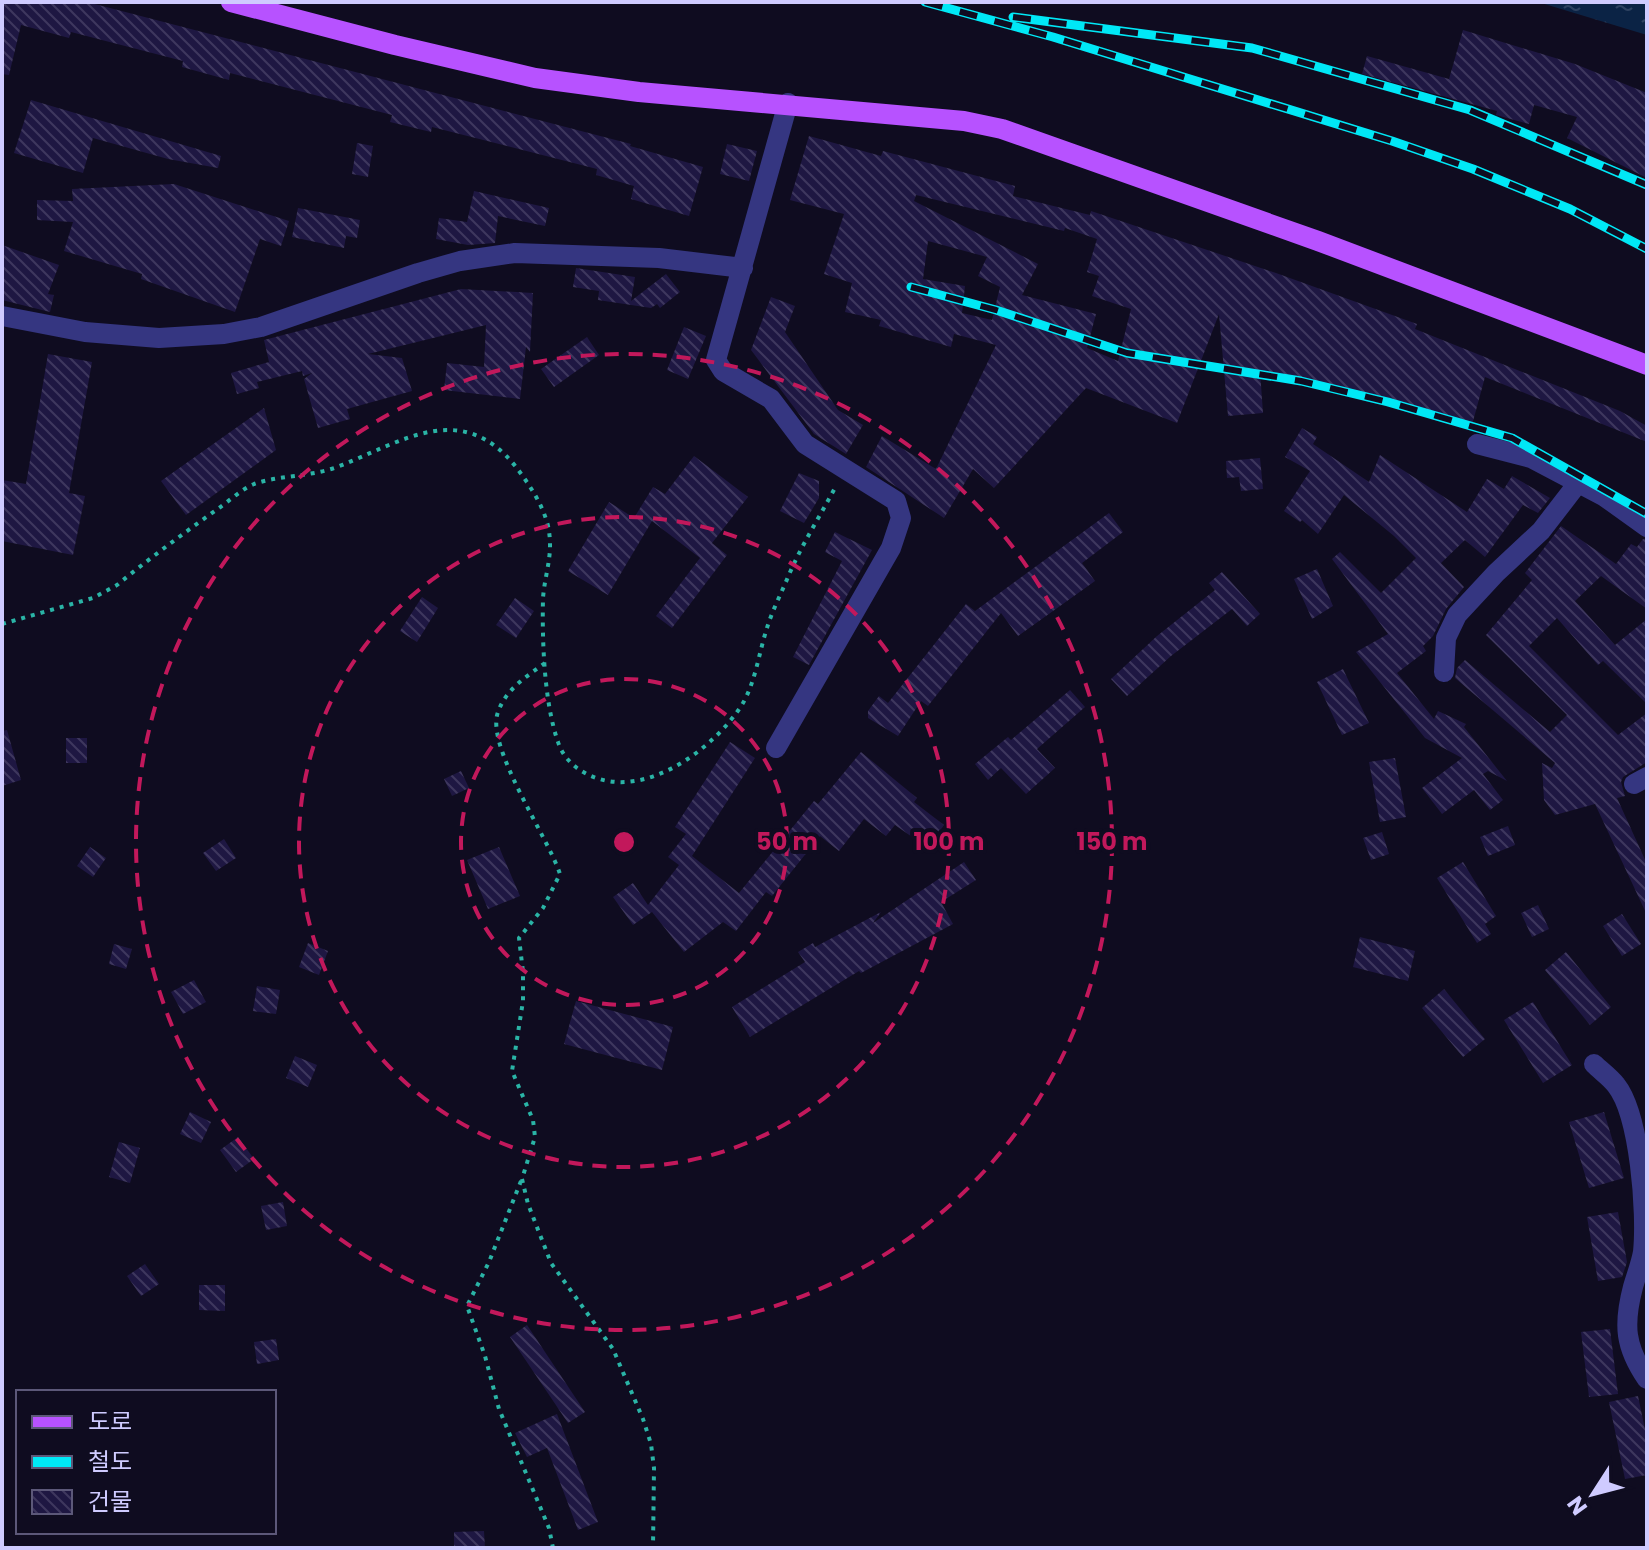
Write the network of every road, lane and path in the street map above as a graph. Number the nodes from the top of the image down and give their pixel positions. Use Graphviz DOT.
graph roads {
  1 [pos="231,2"];
  2 [pos="788,103"];
  3 [pos="743,268"];
  4 [pos="2,316"];
  5 [pos="1647,365"];
  6 [pos="1477,444"];
  7 [pos="845,469"];
  8 [pos="1578,483"];
  9 [pos="1647,527"];
  10 [pos="2,624"];
  11 [pos="546,662"];
  12 [pos="1444,672"];
  13 [pos="776,748"];
  14 [pos="1594,1064"];
  15 [pos="522,1179"];
  16 [pos="1647,1379"];
  17 [pos="553,1548"];
  18 [pos="653,1548"];
  1 -- 2 [label="main road"];
  2 -- 3 [label="street"];
  2 -- 5 [label="main road"];
  3 -- 4 [label="street"];
  3 -- 7 [label="street"];
  6 -- 8 [label="street"];
  7 -- 11 [label="path"];
  7 -- 13 [label="street"];
  8 -- 9 [label="street"];
  8 -- 12 [label="street"];
  10 -- 11 [label="path"];
  11 -- 15 [label="path"];
  14 -- 16 [label="street"];
  15 -- 17 [label="path"];
  15 -- 18 [label="path"];
}
